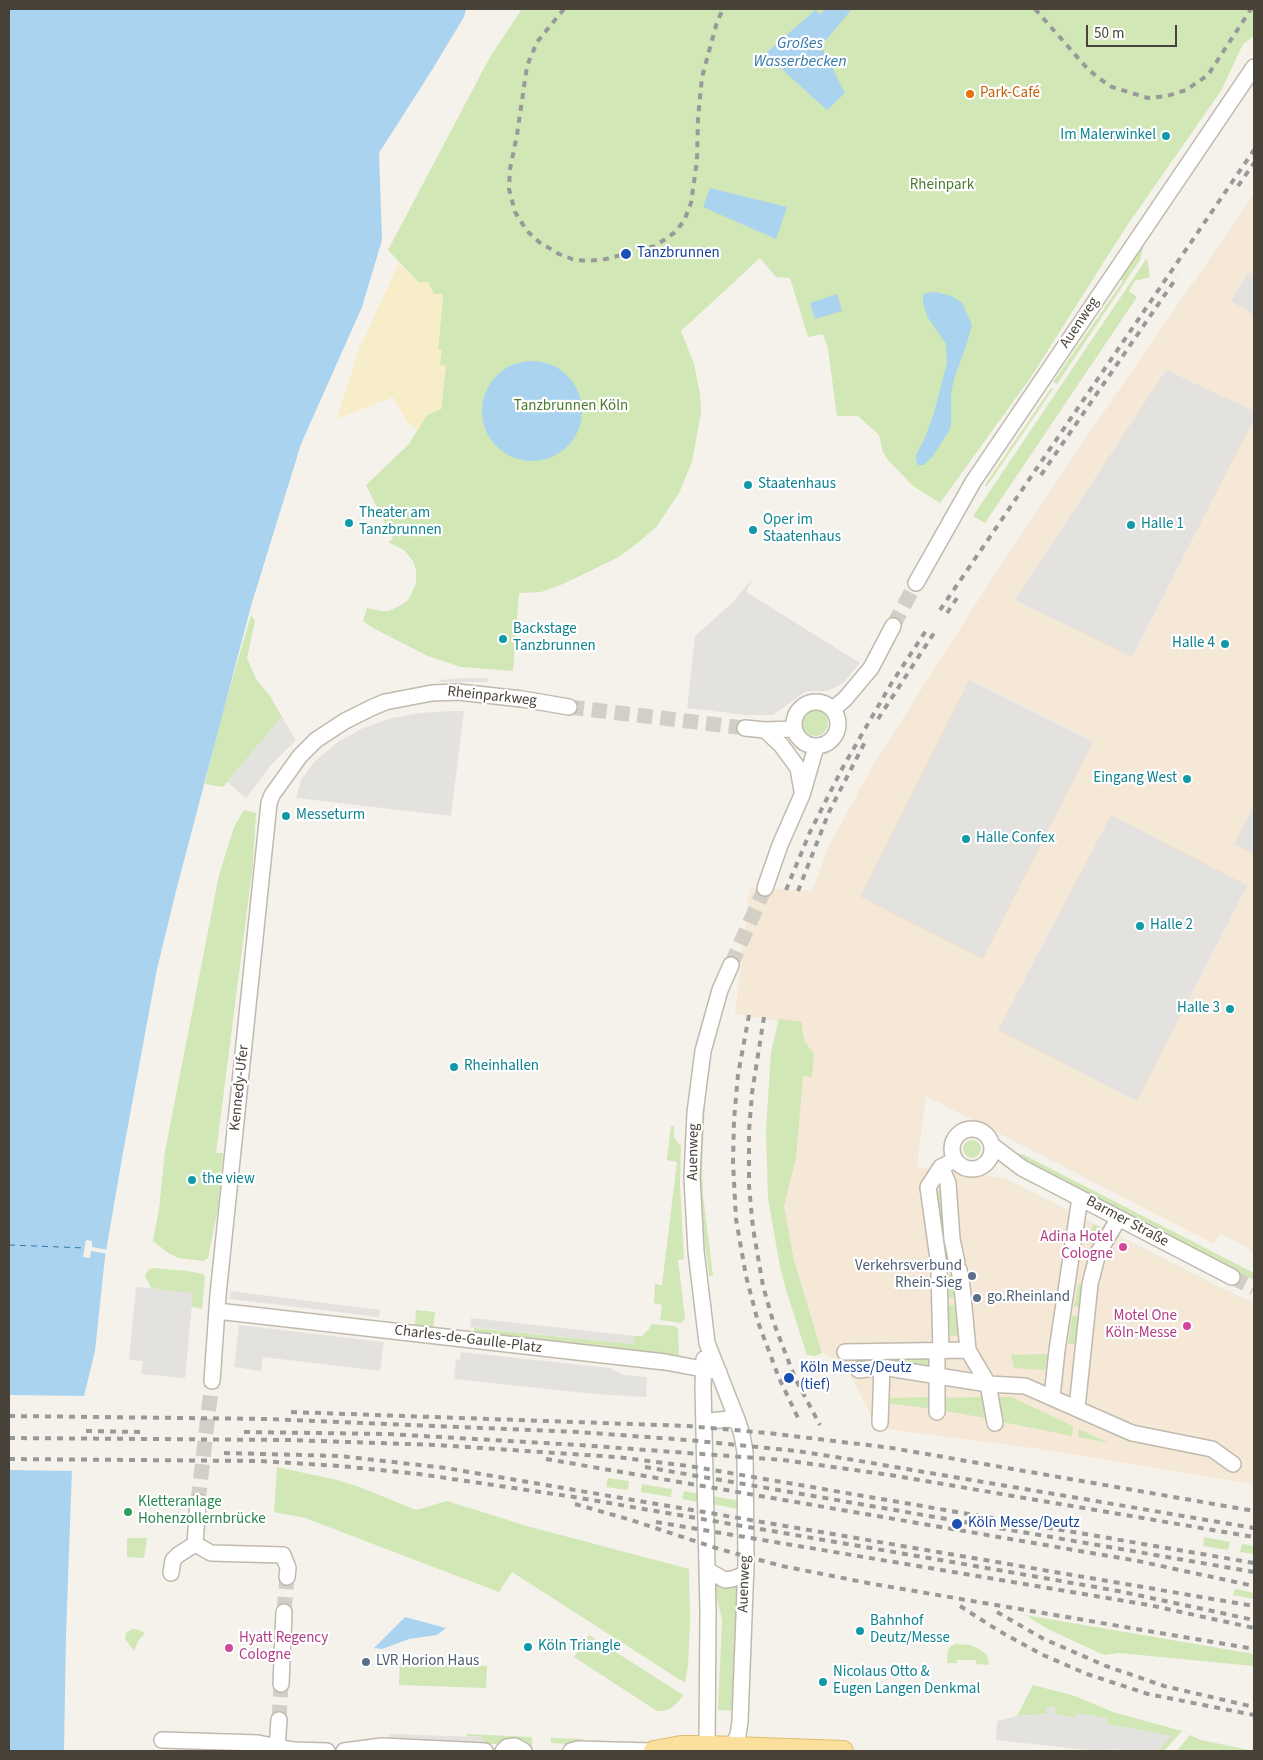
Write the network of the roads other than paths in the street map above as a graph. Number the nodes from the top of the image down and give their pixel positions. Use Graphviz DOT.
graph roads {
  1 [pos="1254,67"];
  2 [pos="916,584"];
  3 [pos="893,626"];
  4 [pos="569,707"];
  5 [pos="833,709"];
  6 [pos="745,728"];
  7 [pos="794,729"];
  8 [pos="765,730"];
  9 [pos="816,747"];
  10 [pos="272,795"];
  11 [pos="802,795"];
  12 [pos="765,888"];
  13 [pos="731,965"];
  14 [pos="993,1146"];
  15 [pos="955,1160"];
  16 [pos="987,1163"];
  17 [pos="941,1167"];
  18 [pos="1022,1168"];
  19 [pos="1080,1198"];
  20 [pos="1119,1218"];
  21 [pos="1232,1277"];
  22 [pos="217,1311"];
  23 [pos="707,1343"];
  24 [pos="939,1350"];
  25 [pos="968,1350"];
  26 [pos="860,1351"];
  27 [pos="844,1352"];
  28 [pos="882,1367"];
  29 [pos="703,1368"];
  30 [pos="719,1372"];
  31 [pos="937,1376"];
  32 [pos="212,1381"];
  33 [pos="988,1384"];
  34 [pos="1052,1397"];
  35 [pos="1077,1408"];
  36 [pos="937,1412"];
  37 [pos="738,1422"];
  38 [pos="880,1423"];
  39 [pos="995,1423"];
  40 [pos="704,1425"];
  41 [pos="1233,1464"];
  42 [pos="198,1502"];
  43 [pos="195,1544"];
  44 [pos="707,1570"];
  45 [pos="171,1573"];
  46 [pos="746,1574"];
  47 [pos="287,1578"];
  48 [pos="284,1612"];
  49 [pos="281,1684"];
  50 [pos="279,1720"];
  51 [pos="162,1740"];
  52 [pos="277,1747"];
  53 [pos="715,1749"];
  54 [pos="327,1751"];
  55 [pos="344,1751"];
  56 [pos="485,1751"];
  57 [pos="502,1751"];
  58 [pos="524,1751"];
  59 [pos="571,1751"];
  60 [pos="653,1751"];
  61 [pos="843,1751"];
  1 -- 2 [label="street, Auenweg"];
  3 -- 5 [label="street"];
  4 -- 10 [label="street, Rheinparkweg"];
  5 -- 7 [label="street"];
  5 -- 9 [label="street"];
  6 -- 8 [label="street"];
  7 -- 8 [label="street"];
  7 -- 9 [label="street"];
  8 -- 11 [label="street"];
  9 -- 11 [label="street"];
  10 -- 22 [label="street, Kennedy-Ufer"];
  11 -- 12 [label="street"];
  13 -- 23 [label="street, Auenweg"];
  14 -- 15 [label="street, Barmer Straße"];
  14 -- 16 [label="street"];
  14 -- 18 [label="street, Barmer Straße"];
  15 -- 16 [label="street, Barmer Straße"];
  15 -- 17 [label="street"];
  16 -- 18 [label="street, Barmer Straße"];
  17 -- 24 [label="street"];
  17 -- 25 [label="street"];
  18 -- 19 [label="street, Barmer Straße"];
  19 -- 20 [label="street, Barmer Straße"];
  19 -- 34 [label="street"];
  20 -- 21 [label="street, Barmer Straße"];
  20 -- 35 [label="street"];
  22 -- 29 [label="street, Charles-de-Gaulle-Platz"];
  22 -- 32 [label="street, Kennedy-Ufer"];
  23 -- 29 [label="street, Auenweg"];
  23 -- 30 [label="street, Auenweg"];
  24 -- 25 [label="street"];
  24 -- 26 [label="street"];
  24 -- 31 [label="street"];
  25 -- 33 [label="street"];
  26 -- 27 [label="street"];
  26 -- 28 [label="street"];
  28 -- 31 [label="street"];
  28 -- 38 [label="street"];
  29 -- 30 [label="street, Charles-de-Gaulle-Platz"];
  29 -- 40 [label="street, Auenweg"];
  30 -- 37 [label="street, Auenweg"];
  31 -- 33 [label="street"];
  31 -- 36 [label="street"];
  33 -- 34 [label="street"];
  33 -- 39 [label="street"];
  34 -- 35 [label="street"];
  35 -- 41 [label="street"];
  37 -- 40 [label="street"];
  37 -- 46 [label="street, Auenweg"];
  40 -- 44 [label="street, Auenweg"];
  42 -- 43 [label="street"];
  43 -- 45 [label="street"];
  43 -- 47 [label="street"];
  44 -- 46 [label="street"];
  44 -- 53 [label="street, Auenweg"];
  46 -- 53 [label="street, Auenweg"];
  48 -- 49 [label="street"];
  50 -- 52 [label="street"];
  51 -- 52 [label="street"];
  52 -- 54 [label="street"];
  53 -- 60 [label="main road"];
  53 -- 61 [label="main road"];
  55 -- 56 [label="street"];
  57 -- 58 [label="street"];
  59 -- 60 [label="street"];
}
